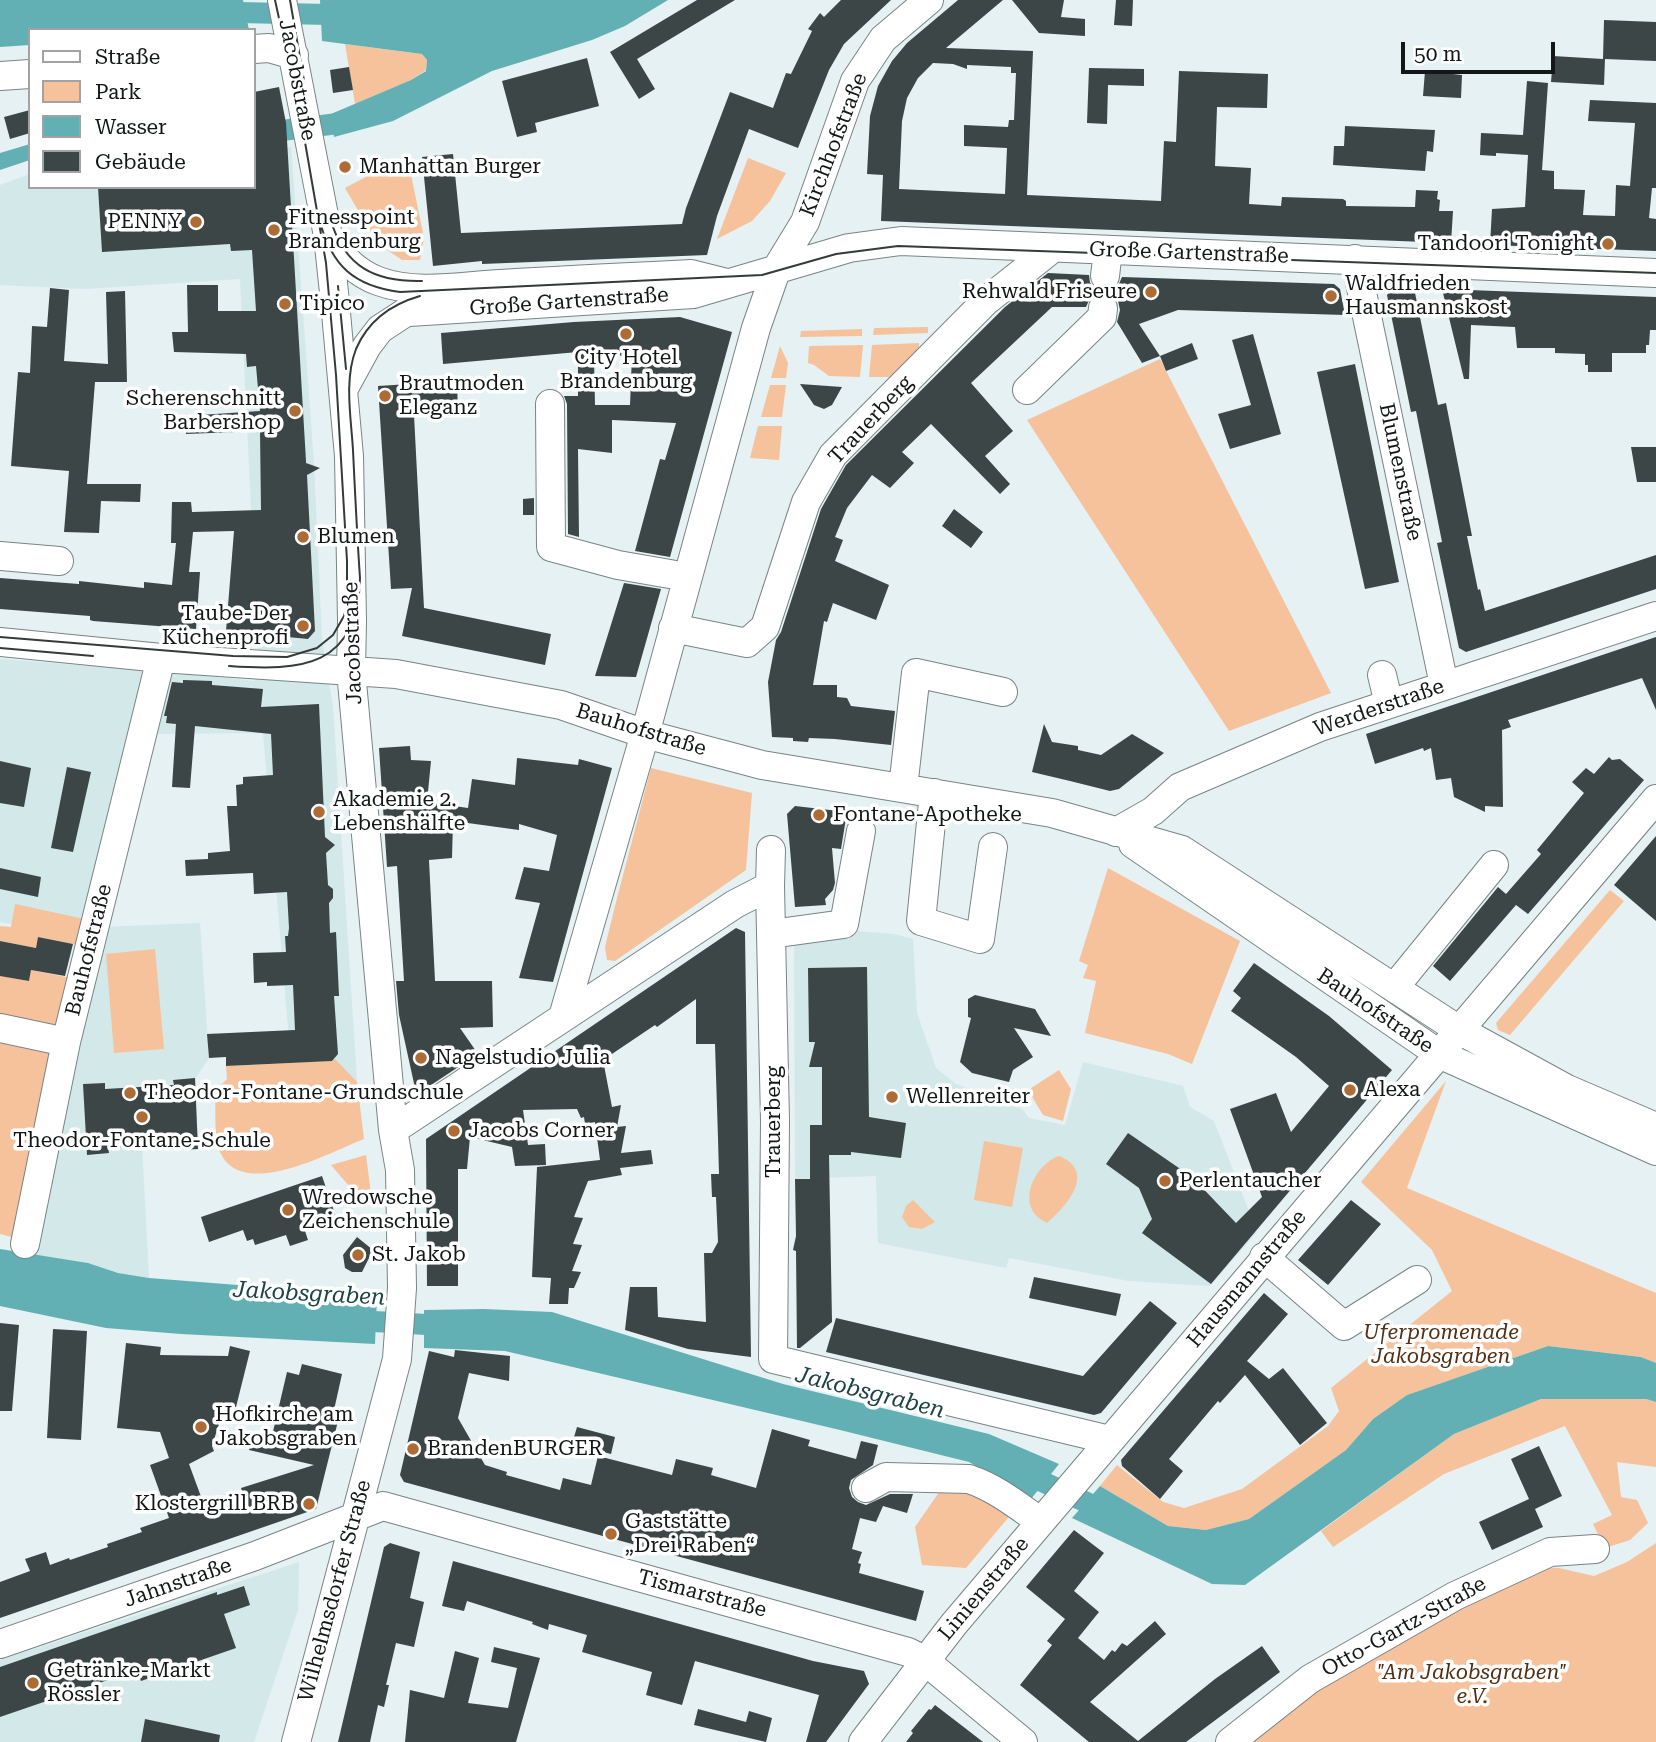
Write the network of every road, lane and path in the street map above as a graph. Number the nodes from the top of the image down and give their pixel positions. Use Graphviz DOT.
graph roads {
  1 [pos="282,0"];
  2 [pos="926,1"];
  3 [pos="292,47"];
  4 [pos="256,49"];
  5 [pos="28,74"];
  6 [pos="0,76"];
  7 [pos="328,236"];
  8 [pos="1053,248"];
  9 [pos="1355,259"];
  10 [pos="777,268"];
  11 [pos="1656,274"];
  12 [pos="728,283"];
  13 [pos="442,287"];
  14 [pos="1103,308"];
  15 [pos="409,312"];
  16 [pos="342,390"];
  17 [pos="1027,390"];
  18 [pos="550,404"];
  19 [pos="0,556"];
  20 [pos="59,561"];
  21 [pos="687,577"];
  22 [pos="1656,616"];
  23 [pos="673,628"];
  24 [pos="0,642"];
  25 [pos="161,658"];
  26 [pos="351,671"];
  27 [pos="1382,675"];
  28 [pos="1444,685"];
  29 [pos="1003,692"];
  30 [pos="1389,704"];
  31 [pos="645,734"];
  32 [pos="903,788"];
  33 [pos="934,793"];
  34 [pos="1656,799"];
  35 [pos="861,831"];
  36 [pos="1116,832"];
  37 [pos="993,847"];
  38 [pos="771,850"];
  39 [pos="1494,865"];
  40 [pos="771,886"];
  41 [pos="771,934"];
  42 [pos="1394,988"];
  43 [pos="563,1017"];
  44 [pos="0,1028"];
  45 [pos="1459,1030"];
  46 [pos="66,1042"];
  47 [pos="1439,1054"];
  48 [pos="1656,1127"];
  49 [pos="393,1130"];
  50 [pos="1656,1152"];
  51 [pos="25,1244"];
  52 [pos="1264,1257"];
  53 [pos="1416,1280"];
  54 [pos="402,1288"];
  55 [pos="1110,1440"];
  56 [pos="866,1488"];
  57 [pos="355,1517"];
  58 [pos="1044,1518"];
  59 [pos="1595,1549"];
  60 [pos="0,1644"];
  61 [pos="924,1660"];
  62 [pos="296,1742"];
  63 [pos="863,1742"];
  64 [pos="1023,1742"];
  65 [pos="1230,1742"];
  1 -- 3 [label="street, Jacobstraße"];
  2 -- 10 [label="street, Kirchhofstraße"];
  3 -- 4 [label="street"];
  3 -- 7 [label="street, Jacobstraße"];
  5 -- 6 [label="street"];
  7 -- 13 [label="street, Große Gartenstraße"];
  7 -- 16 [label="street, Jacobstraße"];
  8 -- 9 [label="street, Große Gartenstraße"];
  8 -- 10 [label="street, Große Gartenstraße"];
  8 -- 23 [label="street, Trauerberg"];
  9 -- 11 [label="street, Große Gartenstraße"];
  9 -- 28 [label="street, Blumenstraße"];
  10 -- 12 [label="street, Große Gartenstraße"];
  10 -- 21 [label="street"];
  12 -- 13 [label="street, Große Gartenstraße"];
  12 -- 15 [label="street, Große Gartenstraße"];
  13 -- 15 [label="street, Große Gartenstraße"];
  14 -- 17 [label="street"];
  15 -- 16 [label="street, Große Gartenstraße"];
  16 -- 26 [label="street, Jacobstraße"];
  18 -- 21 [label="street"];
  19 -- 20 [label="street"];
  21 -- 23 [label="street"];
  22 -- 28 [label="street, Werderstraße"];
  23 -- 31 [label="street"];
  24 -- 25 [label="street, Bauhofstraße"];
  25 -- 26 [label="street, Bauhofstraße"];
  25 -- 46 [label="street, Bauhofstraße"];
  26 -- 31 [label="street, Bauhofstraße"];
  26 -- 49 [label="street, Jacobstraße"];
  27 -- 30 [label="street"];
  28 -- 30 [label="street, Werderstraße"];
  29 -- 32 [label="street"];
  30 -- 36 [label="street, Werderstraße"];
  31 -- 32 [label="street, Bauhofstraße"];
  31 -- 43 [label="street"];
  32 -- 33 [label="street, Bauhofstraße"];
  33 -- 36 [label="street, Bauhofstraße"];
  33 -- 37 [label="street"];
  34 -- 45 [label="street, Hausmannstraße"];
  35 -- 41 [label="street"];
  36 -- 42 [label="street, Bauhofstraße"];
  36 -- 47 [label="street, Bauhofstraße"];
  38 -- 40 [label="street, Trauerberg"];
  39 -- 42 [label="street"];
  40 -- 41 [label="street, Trauerberg"];
  40 -- 43 [label="street"];
  41 -- 55 [label="street, Trauerberg"];
  42 -- 45 [label="street, Bauhofstraße"];
  43 -- 49 [label="street"];
  44 -- 46 [label="street"];
  45 -- 47 [label="street, Hausmannstraße"];
  45 -- 48 [label="street, Bauhofstraße"];
  46 -- 51 [label="street, Bauhofstraße"];
  47 -- 50 [label="street, Bauhofstraße"];
  47 -- 52 [label="street, Hausmannstraße"];
  49 -- 54 [label="street, Jacobstraße"];
  52 -- 53 [label="street"];
  52 -- 55 [label="street, Hausmannstraße"];
  54 -- 57 [label="street, Wilhelmsdorfer Straße"];
  55 -- 58 [label="street, Linienstraße"];
  56 -- 58 [label="street"];
  57 -- 60 [label="street, Jahnstraße"];
  57 -- 61 [label="street, Tismarstraße"];
  57 -- 62 [label="street, Wilhelmsdorfer Straße"];
  58 -- 61 [label="street, Linienstraße"];
  59 -- 65 [label="street, Otto-Gartz-Straße"];
  61 -- 63 [label="street, Linienstraße"];
  61 -- 64 [label="street, Tismarstraße"];
}
